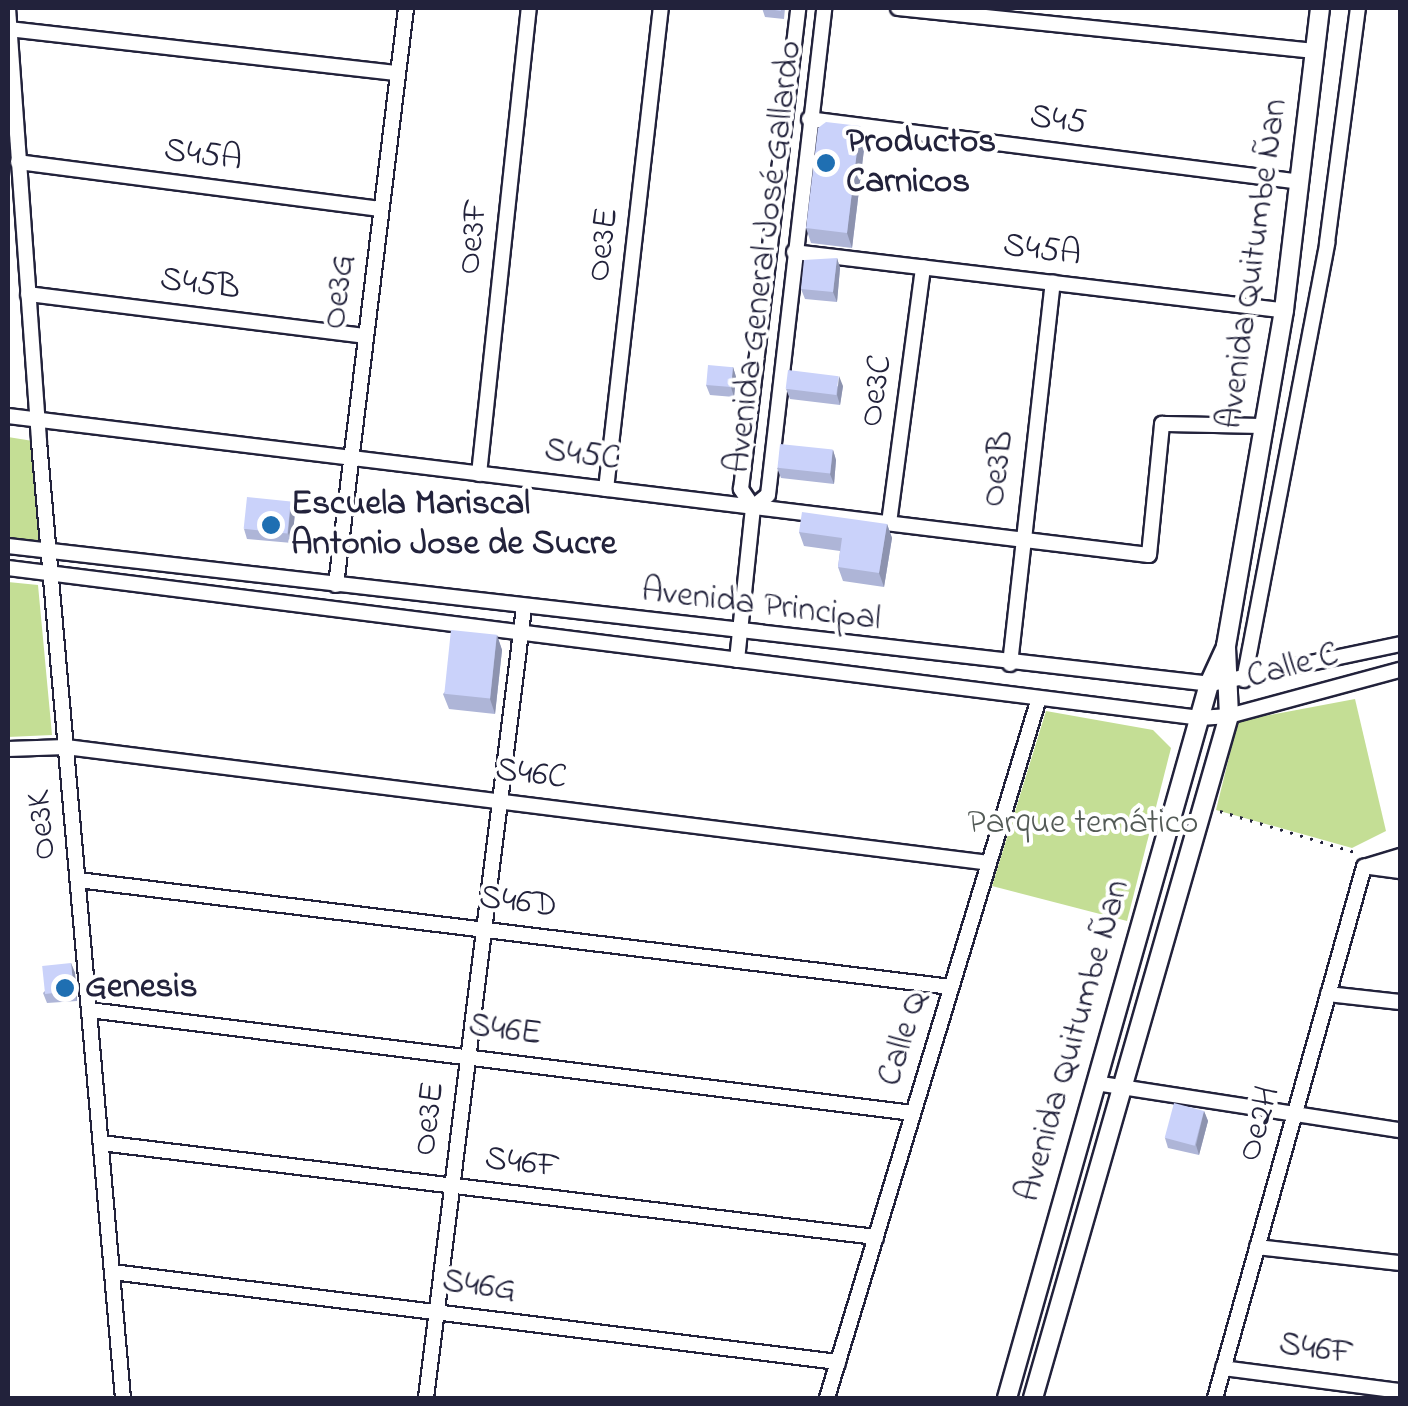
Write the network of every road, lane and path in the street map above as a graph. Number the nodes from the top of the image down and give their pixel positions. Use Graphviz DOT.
graph roads {
  1 [pos="8,8"];
  2 [pos="406,8"];
  3 [pos="529,8"];
  4 [pos="661,8"];
  5 [pos="798,8"];
  6 [pos="824,8"];
  7 [pos="898,8"];
  8 [pos="1320,8"];
  9 [pos="1358,8"];
  10 [pos="8,30"];
  11 [pos="1315,52"];
  12 [pos="398,73"];
  13 [pos="809,119"];
  14 [pos="18,162"];
  15 [pos="1300,182"];
  16 [pos="380,209"];
  17 [pos="794,252"];
  18 [pos="924,267"];
  19 [pos="1053,282"];
  20 [pos="28,294"];
  21 [pos="1284,310"];
  22 [pos="365,336"];
  23 [pos="8,416"];
  24 [pos="37,420"];
  25 [pos="1266,426"];
  26 [pos="350,458"];
  27 [pos="479,474"];
  28 [pos="606,489"];
  29 [pos="753,507"];
  30 [pos="889,523"];
  31 [pos="1020,540"];
  32 [pos="8,546"];
  33 [pos="49,551"];
  34 [pos="8,568"];
  35 [pos="51,574"];
  36 [pos="336,585"];
  37 [pos="524,608"];
  38 [pos="520,632"];
  39 [pos="740,634"];
  40 [pos="1400,644"];
  41 [pos="736,660"];
  42 [pos="1010,664"];
  43 [pos="1400,670"];
  44 [pos="1223,683"];
  45 [pos="1039,698"];
  46 [pos="1229,716"];
  47 [pos="1200,718"];
  48 [pos="66,747"];
  49 [pos="8,748"];
  50 [pos="500,802"];
  51 [pos="1204,807"];
  52 [pos="1400,856"];
  53 [pos="989,864"];
  54 [pos="1364,866"];
  55 [pos="1400,871"];
  56 [pos="78,880"];
  57 [pos="484,929"];
  58 [pos="951,987"];
  59 [pos="1328,994"];
  60 [pos="1400,1002"];
  61 [pos="89,1010"];
  62 [pos="468,1057"];
  63 [pos="1095,1083"];
  64 [pos="1127,1090"];
  65 [pos="913,1113"];
  66 [pos="1294,1116"];
  67 [pos="1400,1130"];
  68 [pos="101,1143"];
  69 [pos="452,1186"];
  70 [pos="876,1237"];
  71 [pos="1258,1247"];
  72 [pos="1400,1263"];
  73 [pos="112,1272"];
  74 [pos="437,1312"];
  75 [pos="838,1362"];
  76 [pos="1223,1368"];
  77 [pos="1400,1390"];
  78 [pos="123,1398"];
  79 [pos="426,1398"];
  80 [pos="827,1398"];
  81 [pos="1006,1398"];
  82 [pos="1033,1398"];
  83 [pos="1215,1398"];
  1 -- 10 [label="street, Oe3K"];
  2 -- 12 [label="street, Oe3G"];
  3 -- 27 [label="street, Oe3F"];
  4 -- 28 [label="street, Oe3E"];
  5 -- 29 [label="street, Avenida General José Gallardo"];
  6 -- 13 [label="street, Avenida General José Gallardo"];
  7 -- 11 [label="street"];
  8 -- 11 [label="street, Avenida Quitumbe Ñan"];
  9 -- 44 [label="street"];
  10 -- 12 [label="street"];
  10 -- 14 [label="street, Oe3K"];
  11 -- 15 [label="street, Avenida Quitumbe Ñan"];
  12 -- 16 [label="street, Oe3G"];
  13 -- 15 [label="street, S45"];
  13 -- 17 [label="street, Avenida General José Gallardo"];
  14 -- 16 [label="street, S45A"];
  14 -- 20 [label="street, Oe3K"];
  15 -- 21 [label="street, Avenida Quitumbe Ñan"];
  16 -- 22 [label="street, Oe3G"];
  17 -- 18 [label="street, S45A"];
  17 -- 29 [label="street, Avenida General José Gallardo"];
  18 -- 19 [label="street, S45A"];
  18 -- 30 [label="street, Oe3C"];
  19 -- 21 [label="street, S45A"];
  19 -- 31 [label="street, Oe3B"];
  20 -- 22 [label="street, S45B"];
  20 -- 24 [label="street, Oe3K"];
  21 -- 25 [label="street, Avenida Quitumbe Ñan"];
  22 -- 26 [label="street, Oe3G"];
  23 -- 24 [label="street, S45C"];
  24 -- 26 [label="street, S45C"];
  24 -- 33 [label="street, Oe3K"];
  25 -- 31 [label="street, S45C"];
  25 -- 44 [label="street, Avenida Quitumbe Ñan"];
  26 -- 27 [label="street, S45C"];
  26 -- 36 [label="street, Oe3G"];
  27 -- 28 [label="street, S45C"];
  28 -- 29 [label="street, S45C"];
  29 -- 30 [label="street, S45C"];
  29 -- 39 [label="street, Avenida General José Gallardo"];
  30 -- 31 [label="street, S45C"];
  31 -- 42 [label="street, Oe3B"];
  32 -- 33 [label="street, Avenida Principal"];
  33 -- 35 [label="street, Oe3K"];
  33 -- 36 [label="street, Avenida Principal"];
  34 -- 35 [label="street, Avenida Principal"];
  35 -- 38 [label="street, Avenida Principal"];
  35 -- 48 [label="street, Oe3K"];
  36 -- 37 [label="street, Avenida Principal"];
  37 -- 38 [label="street, Oe3E"];
  37 -- 39 [label="street, Avenida Principal"];
  38 -- 41 [label="street, Avenida Principal"];
  38 -- 50 [label="street, Oe3E"];
  39 -- 41 [label="street, Avenida General José Gallardo"];
  39 -- 42 [label="street, Avenida Principal"];
  40 -- 44 [label="street, Calle C"];
  41 -- 45 [label="street, Avenida Principal"];
  42 -- 44 [label="street, Avenida Principal"];
  43 -- 46 [label="street, Calle C"];
  44 -- 46 [label="street, Avenida Quitumbe Ñan"];
  44 -- 47 [label="street, Avenida Quitumbe Ñan"];
  45 -- 47 [label="street, Avenida Principal"];
  45 -- 53 [label="street, Calle Q"];
  46 -- 47 [label="street, Calle C"];
  46 -- 51 [label="street, Avenida Quitumbe Ñan"];
  47 -- 63 [label="street, Avenida Quitumbe Ñan"];
  48 -- 49 [label="street, S46C"];
  48 -- 50 [label="street, S46C"];
  48 -- 56 [label="street, Oe3K"];
  50 -- 53 [label="street, S46C"];
  50 -- 57 [label="street, Oe3E"];
  51 -- 54 [label="path"];
  51 -- 64 [label="street, Avenida Quitumbe Ñan"];
  52 -- 54 [label="street"];
  53 -- 58 [label="street, Calle Q"];
  54 -- 55 [label="street"];
  54 -- 59 [label="street, Oe2H"];
  56 -- 57 [label="street, S46D"];
  56 -- 61 [label="street, Oe3K"];
  57 -- 58 [label="street, S46D"];
  57 -- 62 [label="street, Oe3E"];
  58 -- 65 [label="street, Calle Q"];
  59 -- 60 [label="street"];
  59 -- 66 [label="street, Oe2H"];
  61 -- 62 [label="street, S46E"];
  61 -- 68 [label="street, Oe3K"];
  62 -- 65 [label="street, S46E"];
  62 -- 69 [label="street, Oe3E"];
  63 -- 64 [label="street"];
  63 -- 81 [label="street, Avenida Quitumbe Ñan"];
  64 -- 66 [label="street"];
  64 -- 82 [label="street, Avenida Quitumbe Ñan"];
  65 -- 70 [label="street, Calle Q"];
  66 -- 67 [label="street"];
  66 -- 71 [label="street, Oe2H"];
  68 -- 69 [label="street, S46F"];
  68 -- 73 [label="street, Oe3K"];
  69 -- 70 [label="street, S46F"];
  69 -- 74 [label="street, Oe3E"];
  70 -- 75 [label="street, Calle Q"];
  71 -- 72 [label="street"];
  71 -- 76 [label="street, Oe2H"];
  73 -- 74 [label="street, S46G"];
  73 -- 78 [label="street, Oe3K"];
  74 -- 75 [label="street, S46G"];
  74 -- 79 [label="street, Oe3E"];
  75 -- 80 [label="street, Calle Q"];
  76 -- 77 [label="street, S46F"];
  76 -- 83 [label="street, Oe2H"];
}
